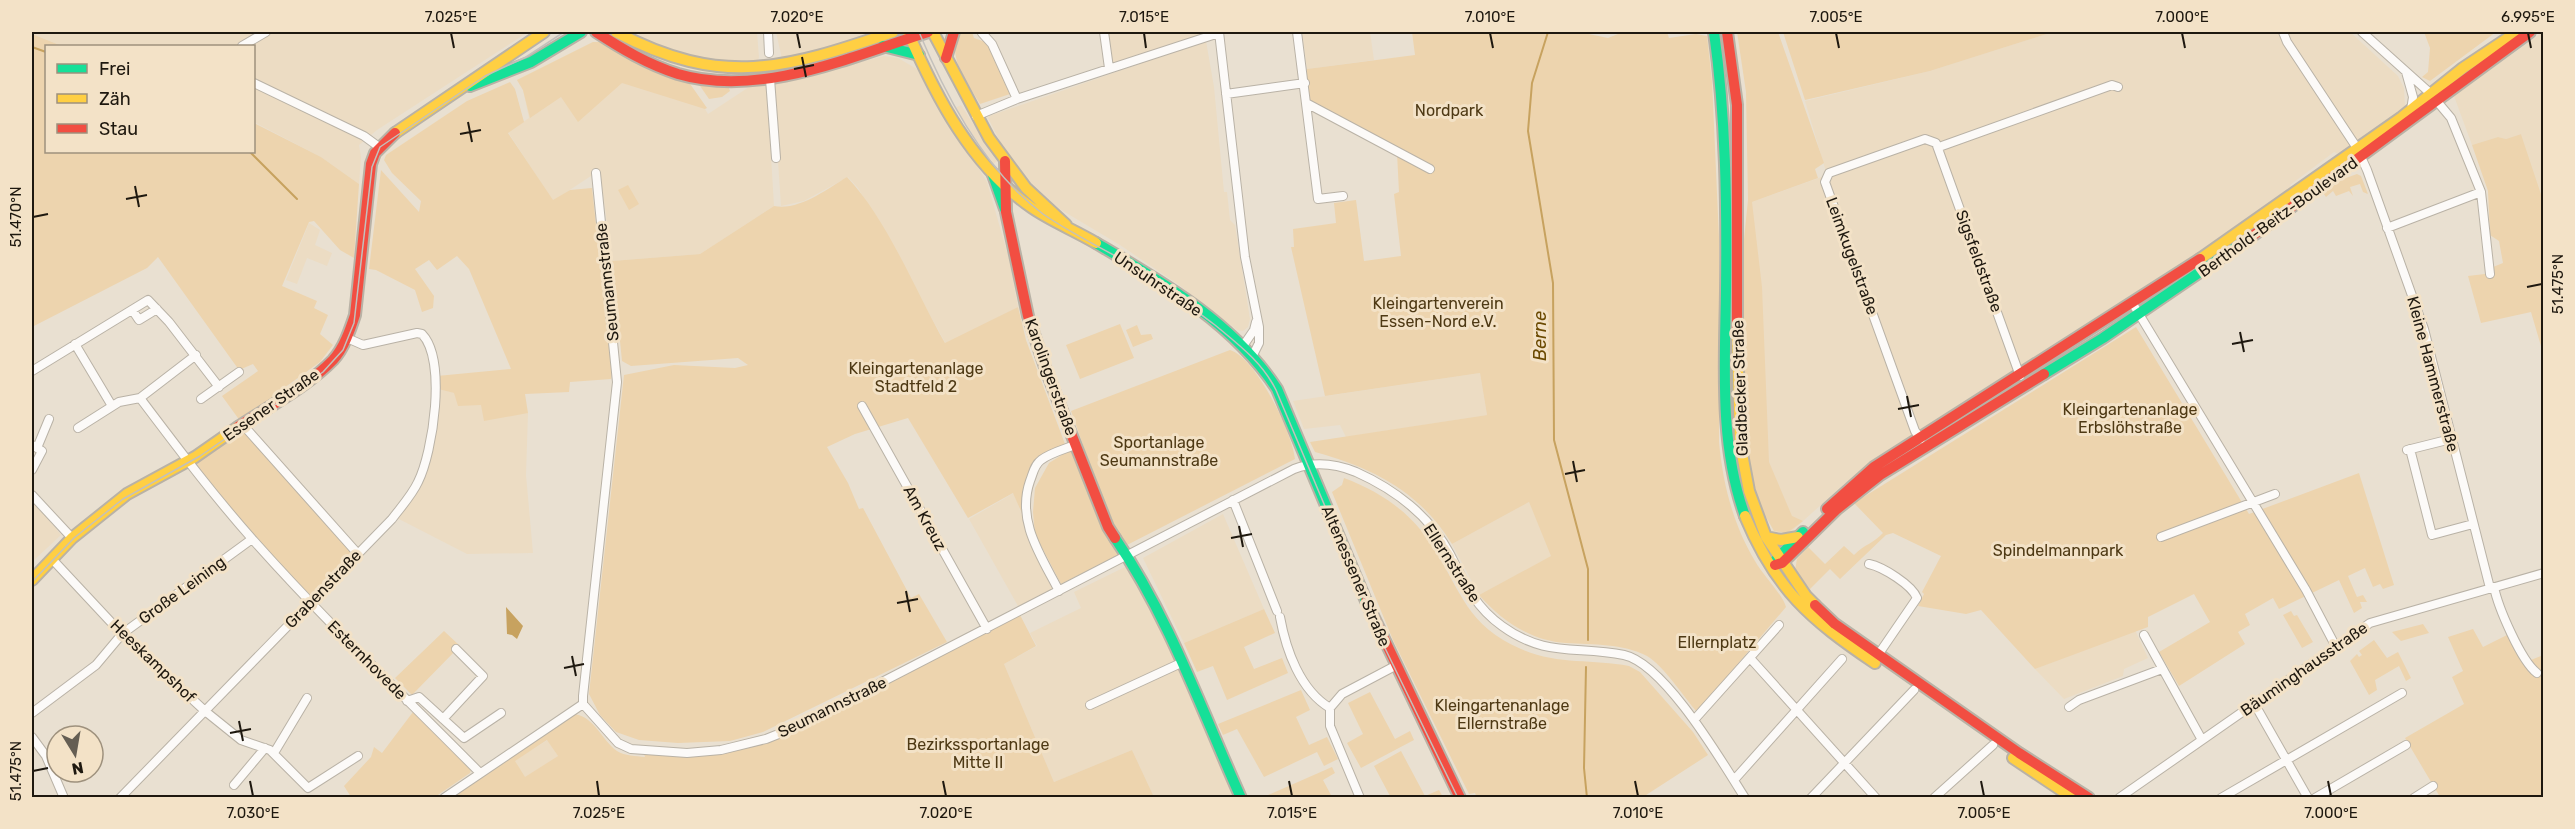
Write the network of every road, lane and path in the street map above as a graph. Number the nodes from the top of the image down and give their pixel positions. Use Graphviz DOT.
graph roads {
  1 [pos="266,32"];
  2 [pos="544,32"];
  3 [pos="581,32"];
  4 [pos="596,32"];
  5 [pos="616,32"];
  6 [pos="768,32"];
  7 [pos="892,32"];
  8 [pos="928,32"];
  9 [pos="933,32"];
  10 [pos="954,32"];
  11 [pos="1104,32"];
  12 [pos="1219,32"];
  13 [pos="1297,32"];
  14 [pos="1714,32"];
  15 [pos="1727,32"];
  16 [pos="2283,32"];
  17 [pos="2362,32"];
  18 [pos="2517,32"];
  19 [pos="2530,32"];
  20 [pos="982,33"];
  21 [pos="909,34"];
  22 [pos="630,37"];
  23 [pos="244,45"];
  24 [pos="884,46"];
  25 [pos="769,53"];
  26 [pos="918,55"];
  27 [pos="946,58"];
  28 [pos="1109,68"];
  29 [pos="2406,71"];
  30 [pos="770,79"];
  31 [pos="255,83"];
  32 [pos="1305,83"];
  33 [pos="2118,87"];
  34 [pos="464,88"];
  35 [pos="1226,94"];
  36 [pos="2434,97"];
  37 [pos="1017,99"];
  38 [pos="1308,104"];
  39 [pos="2411,110"];
  40 [pos="976,116"];
  41 [pos="379,147"];
  42 [pos="1939,147"];
  43 [pos="2356,148"];
  44 [pos="776,158"];
  45 [pos="1005,162"];
  46 [pos="1430,169"];
  47 [pos="596,173"];
  48 [pos="993,173"];
  49 [pos="1007,189"];
  50 [pos="2481,192"];
  51 [pos="1343,196"];
  52 [pos="1023,202"];
  53 [pos="1006,215"];
  54 [pos="1068,228"];
  55 [pos="2387,228"];
  56 [pos="2490,274"];
  57 [pos="157,309"];
  58 [pos="2136,309"];
  59 [pos="133,310"];
  60 [pos="1257,317"];
  61 [pos="347,338"];
  62 [pos="75,344"];
  63 [pos="1244,346"];
  64 [pos="196,355"];
  65 [pos="1253,355"];
  66 [pos="32,371"];
  67 [pos="239,372"];
  68 [pos="2020,376"];
  69 [pos="219,387"];
  70 [pos="2018,391"];
  71 [pos="140,398"];
  72 [pos="201,399"];
  73 [pos="112,406"];
  74 [pos="862,406"];
  75 [pos="49,419"];
  76 [pos="244,426"];
  77 [pos="78,428"];
  78 [pos="1919,438"];
  79 [pos="2451,439"];
  80 [pos="1930,444"];
  81 [pos="1075,445"];
  82 [pos="34,446"];
  83 [pos="187,462"];
  84 [pos="1309,464"];
  85 [pos="32,470"];
  86 [pos="1877,471"];
  87 [pos="1855,483"];
  88 [pos="1868,484"];
  89 [pos="2275,494"];
  90 [pos="32,495"];
  91 [pos="1233,500"];
  92 [pos="2252,503"];
  93 [pos="2473,525"];
  94 [pos="1766,537"];
  95 [pos="1798,537"];
  96 [pos="2161,537"];
  97 [pos="72,538"];
  98 [pos="252,539"];
  99 [pos="358,554"];
  100 [pos="1128,555"];
  101 [pos="52,559"];
  102 [pos="1783,564"];
  103 [pos="1869,564"];
  104 [pos="1769,566"];
  105 [pos="2544,573"];
  106 [pos="32,580"];
  107 [pos="2492,588"];
  108 [pos="1059,591"];
  109 [pos="310,602"];
  110 [pos="1799,603"];
  111 [pos="1779,625"];
  112 [pos="987,629"];
  113 [pos="122,634"];
  114 [pos="2144,635"];
  115 [pos="2336,647"];
  116 [pos="456,649"];
  117 [pos="1878,656"];
  118 [pos="1750,658"];
  119 [pos="1842,659"];
  120 [pos="1181,663"];
  121 [pos="1395,666"];
  122 [pos="2162,669"];
  123 [pos="2537,674"];
  124 [pos="1914,690"];
  125 [pos="2402,693"];
  126 [pos="307,698"];
  127 [pos="407,701"];
  128 [pos="2254,703"];
  129 [pos="583,704"];
  130 [pos="1090,705"];
  131 [pos="2069,707"];
  132 [pos="1330,708"];
  133 [pos="1796,709"];
  134 [pos="205,711"];
  135 [pos="32,713"];
  136 [pos="501,713"];
  137 [pos="443,719"];
  138 [pos="1694,720"];
  139 [pos="32,736"];
  140 [pos="2202,740"];
  141 [pos="1993,745"];
  142 [pos="2406,745"];
  143 [pos="265,748"];
  144 [pos="274,753"];
  145 [pos="358,756"];
  146 [pos="2286,759"];
  147 [pos="1845,763"];
  148 [pos="480,773"];
  149 [pos="1734,780"];
  150 [pos="234,785"];
  151 [pos="2433,786"];
  152 [pos="64,798"];
  153 [pos="120,798"];
  154 [pos="444,798"];
  155 [pos="1241,798"];
  156 [pos="1360,798"];
  157 [pos="1460,798"];
  158 [pos="1745,798"];
  159 [pos="1811,798"];
  160 [pos="1876,798"];
  161 [pos="1934,798"];
  162 [pos="2073,798"];
  163 [pos="2089,798"];
  164 [pos="2119,798"];
  165 [pos="2221,798"];
  166 [pos="2308,798"];
  167 [pos="2315,798"];
  168 [pos="2414,798"];
  1 -- 23 [label="street"];
  2 -- 34 [label="main road"];
  3 -- 34 [label="main road"];
  4 -- 30 [label="main road"];
  5 -- 22 [label="main road"];
  6 -- 25 [label="street"];
  7 -- 22 [label="main road"];
  8 -- 21 [label="main road"];
  9 -- 27 [label="main road, Karolingerstraße"];
  10 -- 27 [label="main road"];
  11 -- 28 [label="street"];
  12 -- 28 [label="street"];
  12 -- 35 [label="street"];
  13 -- 32 [label="street"];
  14 -- 104 [label="main road, Gladbecker Straße"];
  15 -- 94 [label="main road, Gladbecker Straße"];
  16 -- 43 [label="street, Kleine Hammerstraße"];
  17 -- 29 [label="street"];
  18 -- 36 [label="main road, Berthold-Beitz-Boulevard"];
  19 -- 36 [label="main road, Berthold-Beitz-Boulevard"];
  20 -- 37 [label="street"];
  21 -- 24 [label="main road"];
  21 -- 26 [label="main road"];
  24 -- 26 [label="main road"];
  24 -- 30 [label="main road"];
  26 -- 48 [label="main road"];
  27 -- 40 [label="main road, Karolingerstraße"];
  28 -- 37 [label="street"];
  29 -- 36 [label="street"];
  29 -- 39 [label="street"];
  30 -- 44 [label="street"];
  31 -- 41 [label="street"];
  32 -- 35 [label="street"];
  32 -- 38 [label="street"];
  33 -- 42 [label="street"];
  34 -- 41 [label="main road"];
  35 -- 60 [label="street"];
  36 -- 39 [label="main road, Berthold-Beitz-Boulevard"];
  36 -- 43 [label="main road, Berthold-Beitz-Boulevard"];
  36 -- 50 [label="street"];
  37 -- 40 [label="street"];
  38 -- 46 [label="street"];
  38 -- 51 [label="street"];
  39 -- 43 [label="main road, Berthold-Beitz-Boulevard"];
  40 -- 45 [label="main road, Karolingerstraße"];
  41 -- 61 [label="main road, Essener Straße"];
  42 -- 68 [label="street, Sigsfeldstraße"];
  42 -- 78 [label="street, Leimkugelstraße"];
  43 -- 55 [label="street, Kleine Hammerstraße"];
  43 -- 58 [label="main road, Berthold-Beitz-Boulevard"];
  45 -- 49 [label="main road, Karolingerstraße"];
  45 -- 54 [label="main road, Unsuhrstraße"];
  47 -- 129 [label="street, Seumannstraße"];
  48 -- 49 [label="main road"];
  48 -- 53 [label="main road"];
  49 -- 52 [label="main road, Unsuhrstraße"];
  49 -- 53 [label="main road, Karolingerstraße"];
  50 -- 55 [label="street"];
  50 -- 56 [label="street"];
  52 -- 53 [label="main road"];
  52 -- 54 [label="main road, Unsuhrstraße"];
  53 -- 81 [label="main road, Karolingerstraße"];
  54 -- 63 [label="main road, Unsuhrstraße"];
  55 -- 79 [label="street, Kleine Hammerstraße"];
  57 -- 59 [label="street"];
  57 -- 59 [label="street"];
  57 -- 64 [label="street"];
  58 -- 68 [label="main road, Berthold-Beitz-Boulevard"];
  58 -- 70 [label="main road, Berthold-Beitz-Boulevard"];
  58 -- 92 [label="street"];
  59 -- 62 [label="street"];
  60 -- 63 [label="street"];
  60 -- 65 [label="street"];
  61 -- 76 [label="main road, Essener Straße"];
  61 -- 99 [label="street, Grabenstraße"];
  62 -- 66 [label="street"];
  62 -- 73 [label="street"];
  63 -- 65 [label="main road, Altenessener Straße"];
  64 -- 69 [label="street"];
  64 -- 71 [label="street"];
  65 -- 84 [label="main road, Altenessener Straße"];
  67 -- 69 [label="street"];
  68 -- 70 [label="main road"];
  68 -- 78 [label="main road, Berthold-Beitz-Boulevard"];
  69 -- 72 [label="street"];
  70 -- 80 [label="main road, Berthold-Beitz-Boulevard"];
  71 -- 73 [label="street"];
  71 -- 83 [label="street, Esternhovede"];
  73 -- 77 [label="street"];
  74 -- 112 [label="street, Am Kreuz"];
  75 -- 82 [label="street"];
  76 -- 83 [label="main road, Essener Straße"];
  76 -- 99 [label="street"];
  78 -- 80 [label="street"];
  78 -- 86 [label="main road, Berthold-Beitz-Boulevard"];
  79 -- 93 [label="street, Kleine Hammerstraße"];
  79 -- 93 [label="street"];
  80 -- 86 [label="main road, Berthold-Beitz-Boulevard"];
  81 -- 100 [label="main road, Karolingerstraße"];
  81 -- 108 [label="street"];
  82 -- 85 [label="street"];
  83 -- 97 [label="main road, Essener Straße"];
  83 -- 98 [label="street, Esternhovede"];
  84 -- 91 [label="street, Seumannstraße"];
  84 -- 121 [label="main road, Altenessener Straße"];
  84 -- 138 [label="street, Ellernstraße"];
  86 -- 87 [label="main road, Berthold-Beitz-Boulevard"];
  86 -- 88 [label="main road, Berthold-Beitz-Boulevard"];
  87 -- 88 [label="main road"];
  87 -- 95 [label="main road, Berthold-Beitz-Boulevard"];
  88 -- 102 [label="main road, Berthold-Beitz-Boulevard"];
  89 -- 92 [label="street"];
  90 -- 97 [label="street"];
  91 -- 100 [label="street, Seumannstraße"];
  91 -- 132 [label="street"];
  92 -- 96 [label="street"];
  92 -- 115 [label="street"];
  93 -- 107 [label="street, Kleine Hammerstraße"];
  94 -- 95 [label="main road"];
  94 -- 102 [label="main road, Gladbecker Straße"];
  95 -- 102 [label="main road, Berthold-Beitz-Boulevard"];
  97 -- 101 [label="main road, Essener Straße"];
  98 -- 109 [label="street, Esternhovede"];
  98 -- 113 [label="street, Große Leining"];
  99 -- 109 [label="street, Grabenstraße"];
  100 -- 108 [label="street, Seumannstraße"];
  100 -- 120 [label="main road, Karolingerstraße"];
  101 -- 106 [label="main road, Essener Straße"];
  101 -- 113 [label="street, Heeskampshof"];
  102 -- 104 [label="main road"];
  102 -- 110 [label="main road, Gladbecker Straße"];
  103 -- 117 [label="street"];
  104 -- 110 [label="main road, Gladbecker Straße"];
  105 -- 107 [label="street, Bäuminghausstraße"];
  107 -- 115 [label="street, Bäuminghausstraße"];
  107 -- 123 [label="street, Kleine Hammerstraße"];
  108 -- 112 [label="street, Seumannstraße"];
  109 -- 127 [label="street, Esternhovede"];
  109 -- 134 [label="street, Grabenstraße"];
  110 -- 117 [label="main road, Gladbecker Straße"];
  110 -- 124 [label="main road, Gladbecker Straße"];
  111 -- 118 [label="street"];
  112 -- 129 [label="street, Seumannstraße"];
  113 -- 134 [label="street, Heeskampshof"];
  113 -- 135 [label="street, Große Leining"];
  114 -- 122 [label="street"];
  115 -- 128 [label="street, Bäuminghausstraße"];
  116 -- 137 [label="street"];
  117 -- 163 [label="main road, Gladbecker Straße"];
  118 -- 133 [label="street"];
  118 -- 138 [label="street"];
  119 -- 133 [label="street"];
  120 -- 130 [label="street"];
  120 -- 155 [label="main road, Karolingerstraße"];
  121 -- 132 [label="street"];
  121 -- 157 [label="main road, Altenessener Straße"];
  122 -- 131 [label="street"];
  122 -- 140 [label="street"];
  124 -- 141 [label="main road, Gladbecker Straße"];
  124 -- 147 [label="street"];
  125 -- 146 [label="street"];
  126 -- 144 [label="street"];
  127 -- 137 [label="street"];
  127 -- 148 [label="street, Esternhovede"];
  128 -- 140 [label="street, Bäuminghausstraße"];
  128 -- 146 [label="street"];
  129 -- 148 [label="street"];
  132 -- 156 [label="street"];
  133 -- 147 [label="street"];
  133 -- 149 [label="street"];
  134 -- 143 [label="street, Heeskampshof"];
  134 -- 153 [label="street, Grabenstraße"];
  136 -- 137 [label="street"];
  138 -- 149 [label="street, Ellernstraße"];
  139 -- 152 [label="street"];
  140 -- 164 [label="street, Bäuminghausstraße"];
  141 -- 161 [label="street"];
  141 -- 162 [label="main road, Gladbecker Straße"];
  142 -- 167 [label="street"];
  143 -- 144 [label="street, Heeskampshof"];
  143 -- 150 [label="street"];
  144 -- 145 [label="street, Heeskampshof"];
  146 -- 165 [label="street"];
  146 -- 166 [label="street"];
  147 -- 159 [label="street"];
  147 -- 160 [label="street"];
  148 -- 154 [label="street"];
  149 -- 158 [label="street, Ellernstraße"];
  151 -- 168 [label="street"];
}
